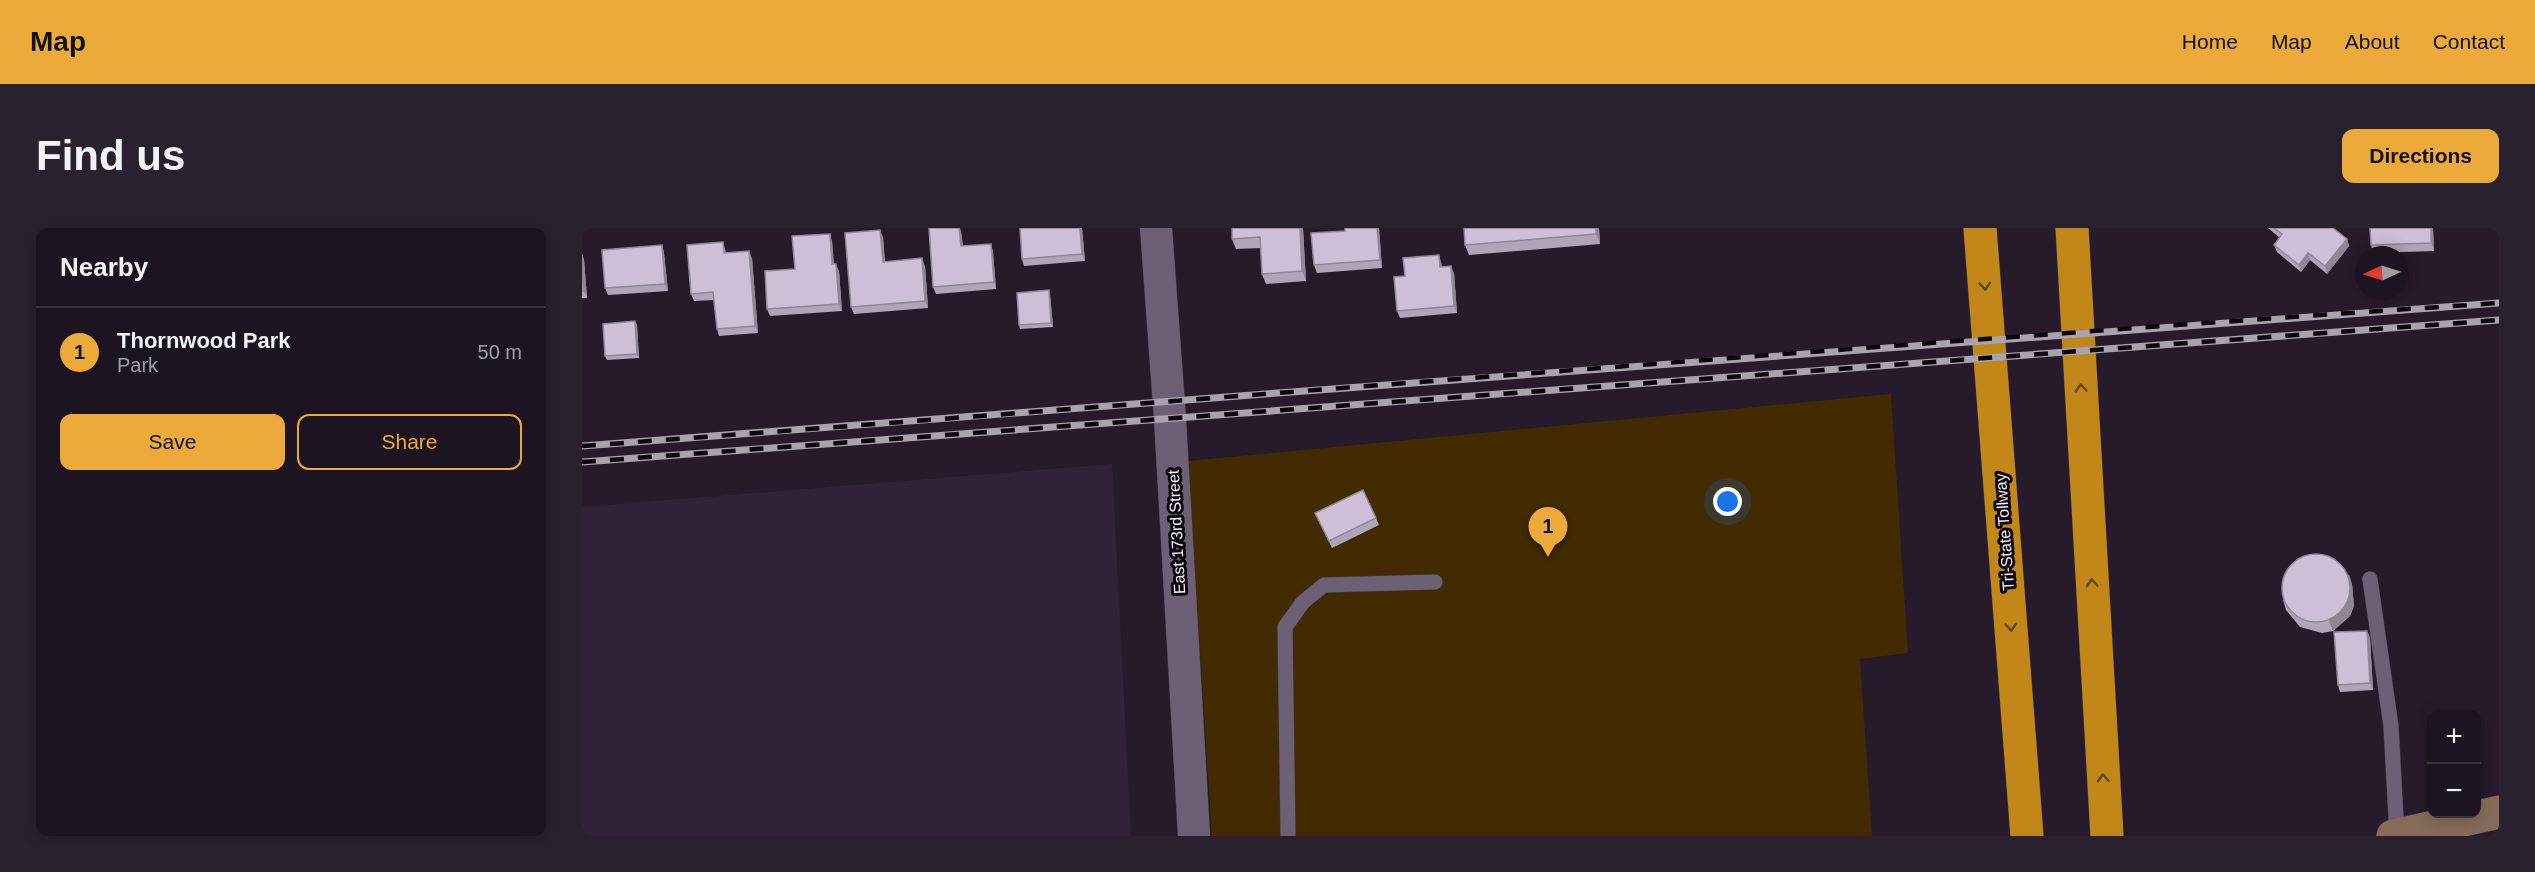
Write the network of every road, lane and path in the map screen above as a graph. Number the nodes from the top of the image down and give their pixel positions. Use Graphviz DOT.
graph roads {
  1 [pos="1156,228"];
  2 [pos="1980,228"];
  3 [pos="2072,228"];
  4 [pos="2370,579"];
  5 [pos="1435,582"];
  6 [pos="2499,812"];
  7 [pos="1194,836"];
  8 [pos="1288,836"];
  9 [pos="2027,836"];
  10 [pos="2107,836"];
  11 [pos="2396,836"];
  1 -- 7 [label="street, East 173rd Street"];
  2 -- 9 [label="highway, Tri-State Tollway, one-way"];
  10 -- 3 [label="highway, one-way"];
  4 -- 11 [label="lane"];
  5 -- 8 [label="lane"];
  6 -- 11 [label="street"];
}
